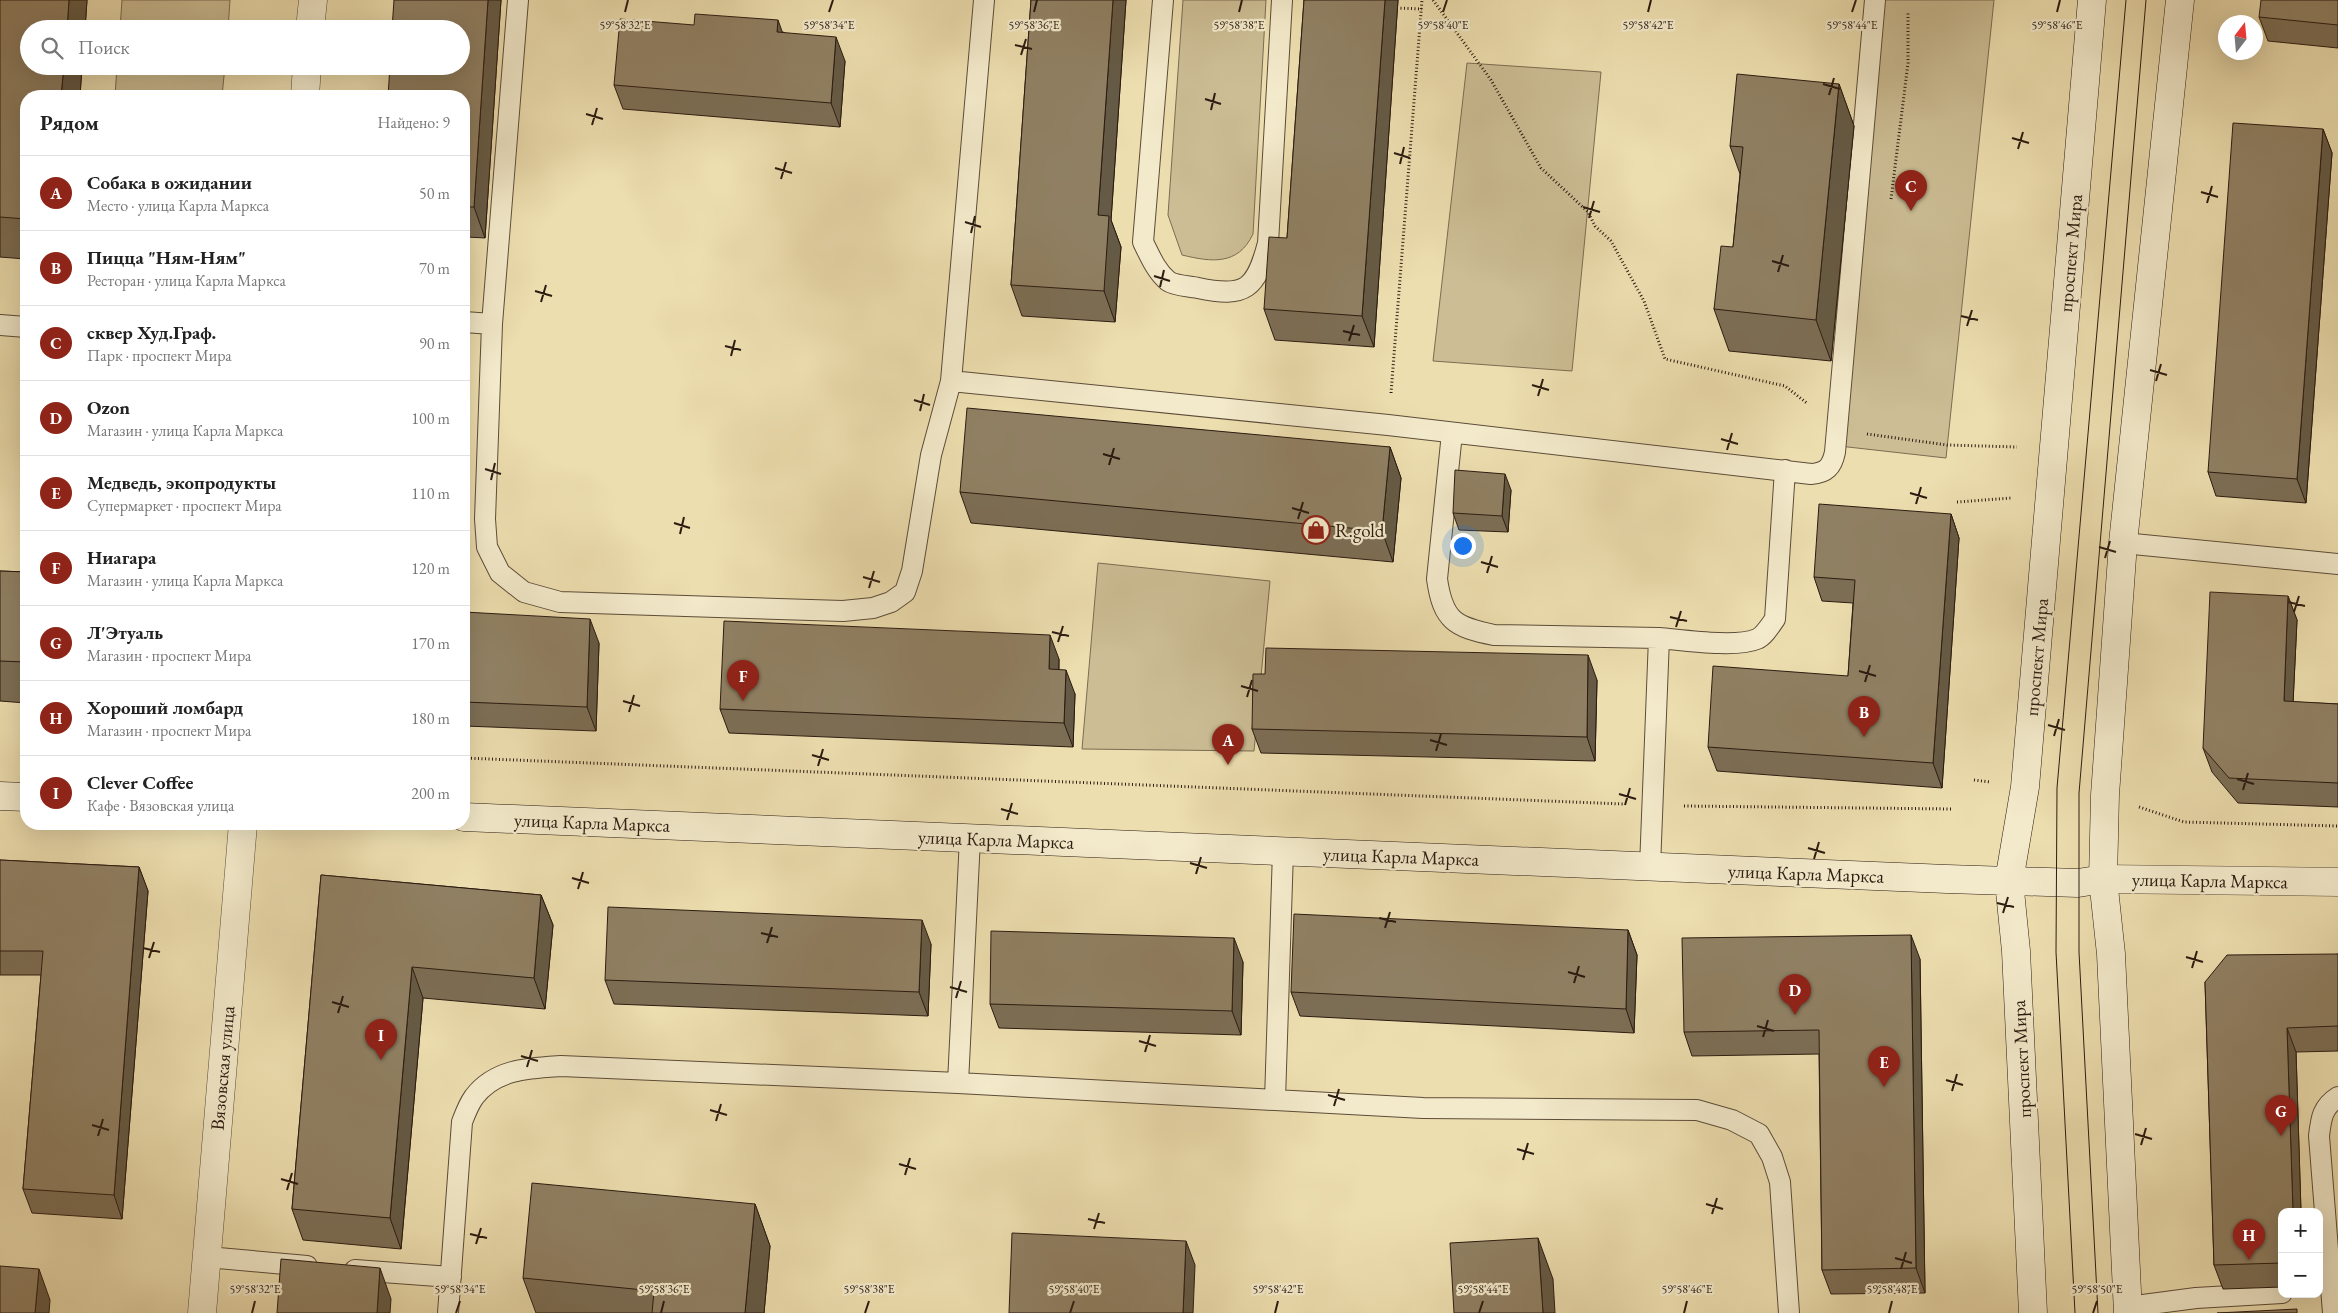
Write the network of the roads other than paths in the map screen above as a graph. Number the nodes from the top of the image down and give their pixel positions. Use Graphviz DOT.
graph roads {
  1 [pos="312,0"];
  2 [pos="518,0"];
  3 [pos="984,0"];
  4 [pos="1163,0"];
  5 [pos="1282,0"];
  6 [pos="1875,0"];
  7 [pos="2092,0"];
  8 [pos="2180,0"];
  9 [pos="311,20"];
  10 [pos="306,75"];
  11 [pos="305,90"];
  12 [pos="470,322"];
  13 [pos="0,324"];
  14 [pos="492,324"];
  15 [pos="20,326"];
  16 [pos="951,381"];
  17 [pos="1452,433"];
  18 [pos="1785,470"];
  19 [pos="2123,543"];
  20 [pos="2338,564"];
  21 [pos="1659,638"];
  22 [pos="0,796"];
  23 [pos="20,797"];
  24 [pos="470,817"];
  25 [pos="243,830"];
  26 [pos="970,838"];
  27 [pos="1283,851"];
  28 [pos="1650,866"];
  29 [pos="2103,879"];
  30 [pos="2009,881"];
  31 [pos="2338,882"];
  32 [pos="958,1083"];
  33 [pos="2338,1097"];
  34 [pos="1275,1100"];
  35 [pos="207,1257"];
  36 [pos="450,1278"];
  37 [pos="2325,1291"];
  38 [pos="2278,1293"];
  39 [pos="2128,1310"];
  40 [pos="202,1313"];
  41 [pos="448,1313"];
  42 [pos="1789,1313"];
  43 [pos="2033,1313"];
  44 [pos="2333,1313"];
  1 -- 9 [label="main road"];
  2 -- 14 [label="lane"];
  3 -- 16 [label="lane"];
  4 -- 5 [label="lane"];
  6 -- 18 [label="lane"];
  7 -- 30 [label="main road, проспект Мира"];
  8 -- 19 [label="main road"];
  10 -- 11 [label="main road"];
  12 -- 14 [label="lane"];
  13 -- 15 [label="lane"];
  14 -- 16 [label="lane"];
  16 -- 17 [label="lane"];
  17 -- 18 [label="lane"];
  17 -- 21 [label="lane"];
  18 -- 21 [label="lane"];
  19 -- 20 [label="lane"];
  19 -- 29 [label="main road"];
  21 -- 28 [label="lane"];
  22 -- 23 [label="main road"];
  24 -- 26 [label="main road, улица Карла Маркса"];
  25 -- 35 [label="main road, Вязовская улица"];
  26 -- 27 [label="main road, улица Карла Маркса"];
  26 -- 32 [label="lane"];
  27 -- 28 [label="main road, улица Карла Маркса"];
  27 -- 34 [label="lane"];
  28 -- 30 [label="main road, улица Карла Маркса"];
  29 -- 30 [label="main road, улица Карла Маркса"];
  29 -- 31 [label="main road, улица Карла Маркса"];
  29 -- 39 [label="main road"];
  30 -- 43 [label="main road, проспект Мира"];
  32 -- 34 [label="lane"];
  32 -- 36 [label="lane"];
  33 -- 37 [label="lane"];
  34 -- 42 [label="lane"];
  35 -- 36 [label="lane"];
  35 -- 40 [label="main road, Вязовская улица"];
  36 -- 41 [label="lane"];
  37 -- 44 [label="lane"];
  38 -- 39 [label="lane"];
}
